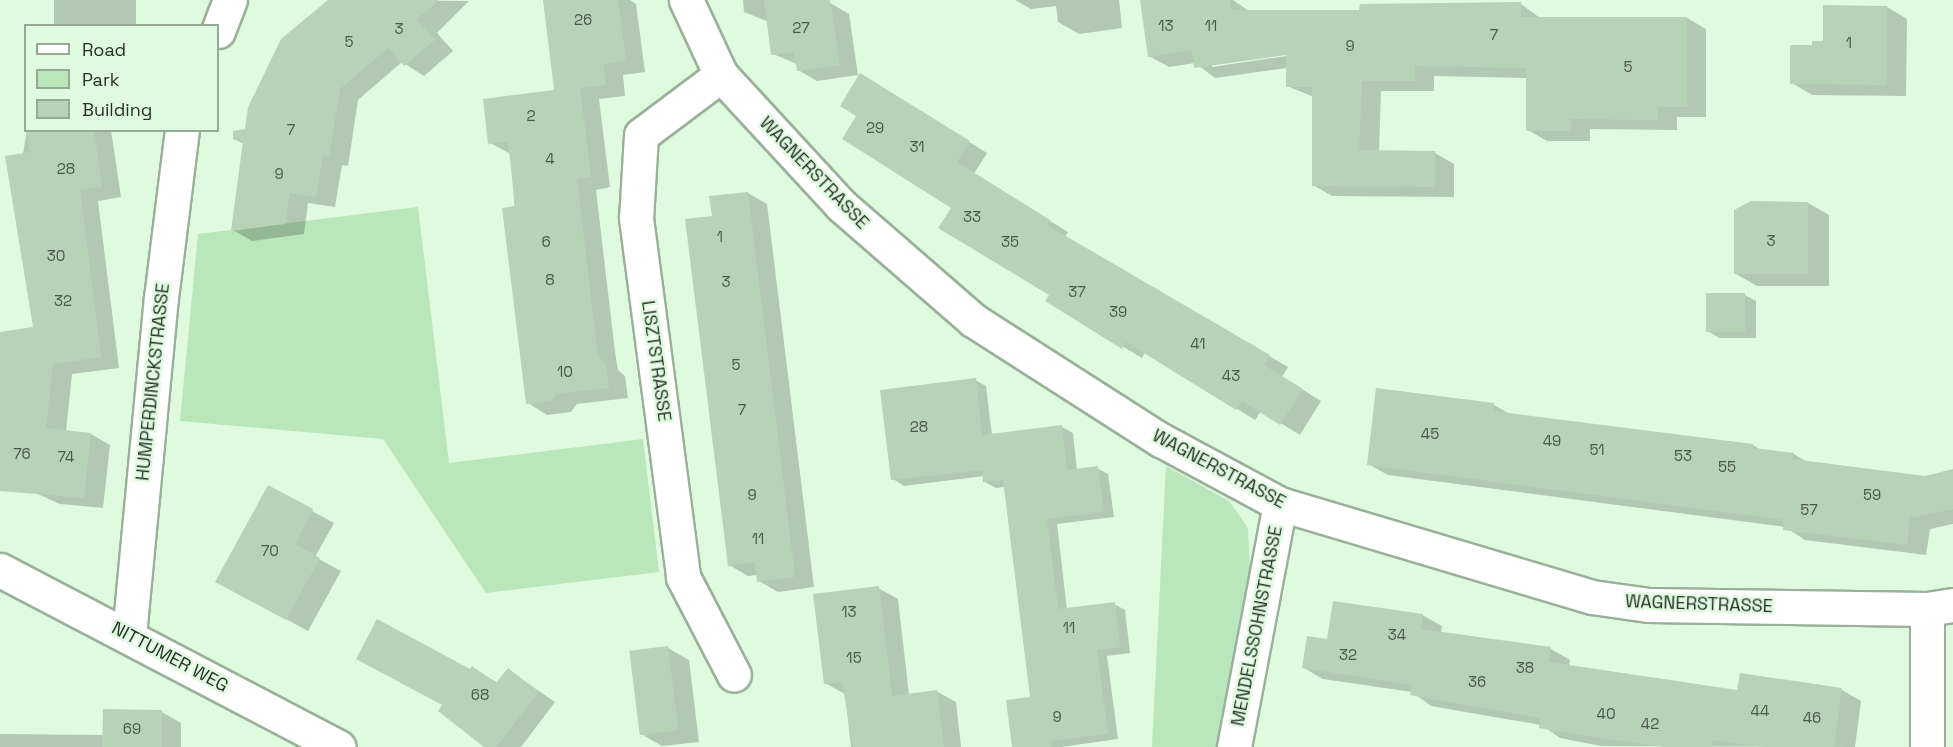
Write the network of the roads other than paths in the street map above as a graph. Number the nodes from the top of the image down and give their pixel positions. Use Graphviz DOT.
graph roads {
  1 [pos="230,0"];
  2 [pos="686,0"];
  3 [pos="219,29"];
  4 [pos="721,75"];
  5 [pos="182,132"];
  6 [pos="1280,504"];
  7 [pos="0,570"];
  8 [pos="1940,607"];
  9 [pos="129,635"];
  10 [pos="734,675"];
  11 [pos="338,747"];
  12 [pos="1234,747"];
  13 [pos="1927,747"];
  1 -- 3 [label="street"];
  2 -- 4 [label="street, WAGNERSTRASSE"];
  4 -- 6 [label="street, WAGNERSTRASSE"];
  4 -- 10 [label="street, LISZTSTRASSE"];
  5 -- 9 [label="street, HUMPERDINCKSTRASSE"];
  6 -- 8 [label="street, WAGNERSTRASSE"];
  6 -- 12 [label="street, MENDELSSOHNSTRASSE"];
  7 -- 9 [label="street, NITTUMER WEG"];
  8 -- 13 [label="street"];
  9 -- 11 [label="street, NITTUMER WEG"];
}
